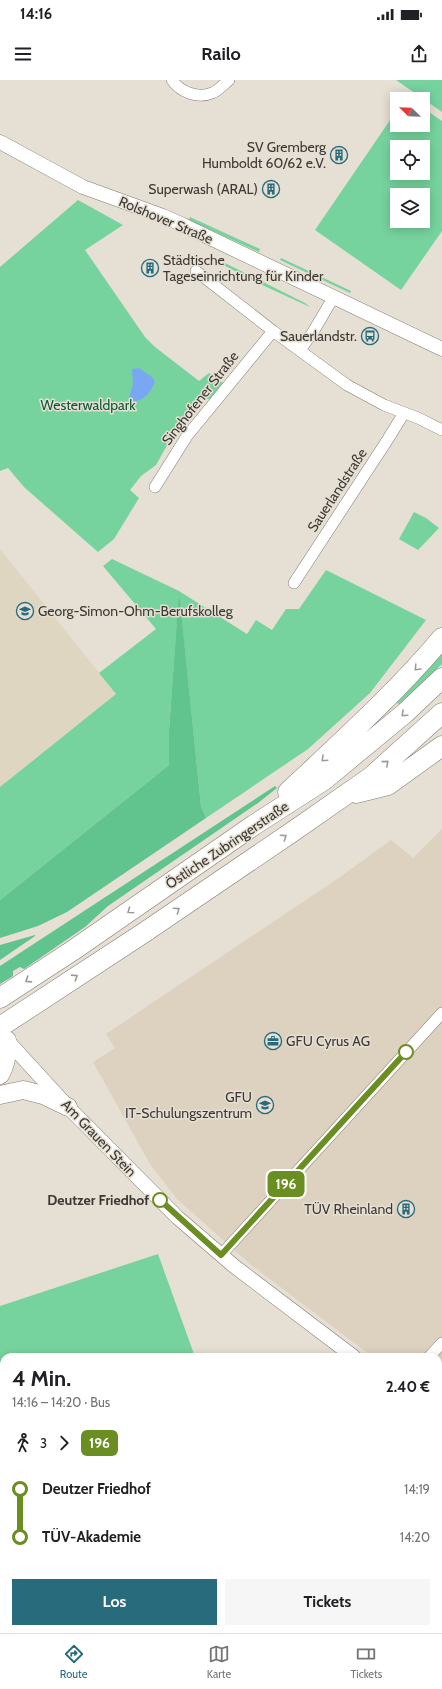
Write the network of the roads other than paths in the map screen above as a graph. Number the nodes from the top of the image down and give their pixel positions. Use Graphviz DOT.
graph roads {
  1 [pos="172,80"];
  2 [pos="229,80"];
  3 [pos="0,142"];
  4 [pos="196,271"];
  5 [pos="333,298"];
  6 [pos="273,331"];
  7 [pos="300,350"];
  8 [pos="442,350"];
  9 [pos="404,413"];
  10 [pos="442,430"];
  11 [pos="155,487"];
  12 [pos="294,583"];
  13 [pos="442,638"];
  14 [pos="442,678"];
  15 [pos="442,713"];
  16 [pos="442,746"];
  17 [pos="344,796"];
  18 [pos="254,825"];
  19 [pos="0,998"];
  20 [pos="442,1013"];
  21 [pos="2,1033"];
  22 [pos="0,1074"];
  23 [pos="0,1095"];
  24 [pos="68,1107"];
  25 [pos="221,1255"];
  26 [pos="442,1343"];
  27 [pos="349,1353"];
  28 [pos="433,1353"];
  1 -- 2 [label="street"];
  3 -- 5 [label="street, Rolshover Straße"];
  4 -- 6 [label="street"];
  5 -- 7 [label="street"];
  5 -- 8 [label="street, Rolshover Straße"];
  6 -- 7 [label="street"];
  6 -- 11 [label="street, Singhofener Straße"];
  7 -- 9 [label="street"];
  9 -- 10 [label="street"];
  9 -- 12 [label="street, Sauerlandstraße"];
  13 -- 18 [label="highway, one-way"];
  14 -- 18 [label="highway, Östliche Zubringerstraße, one-way"];
  17 -- 15 [label="highway, Östliche Zubringerstraße, one-way"];
  16 -- 17 [label="highway"];
  21 -- 17 [label="highway, Östliche Zubringerstraße, one-way"];
  18 -- 19 [label="highway, Östliche Zubringerstraße, one-way"];
  20 -- 25 [label="street"];
  21 -- 22 [label="highway"];
  21 -- 24 [label="street, Am Grauen Stein"];
  23 -- 24 [label="highway"];
  24 -- 25 [label="street, Am Grauen Stein"];
  25 -- 27 [label="street, Am Grauen Stein"];
  26 -- 28 [label="street"];
}
